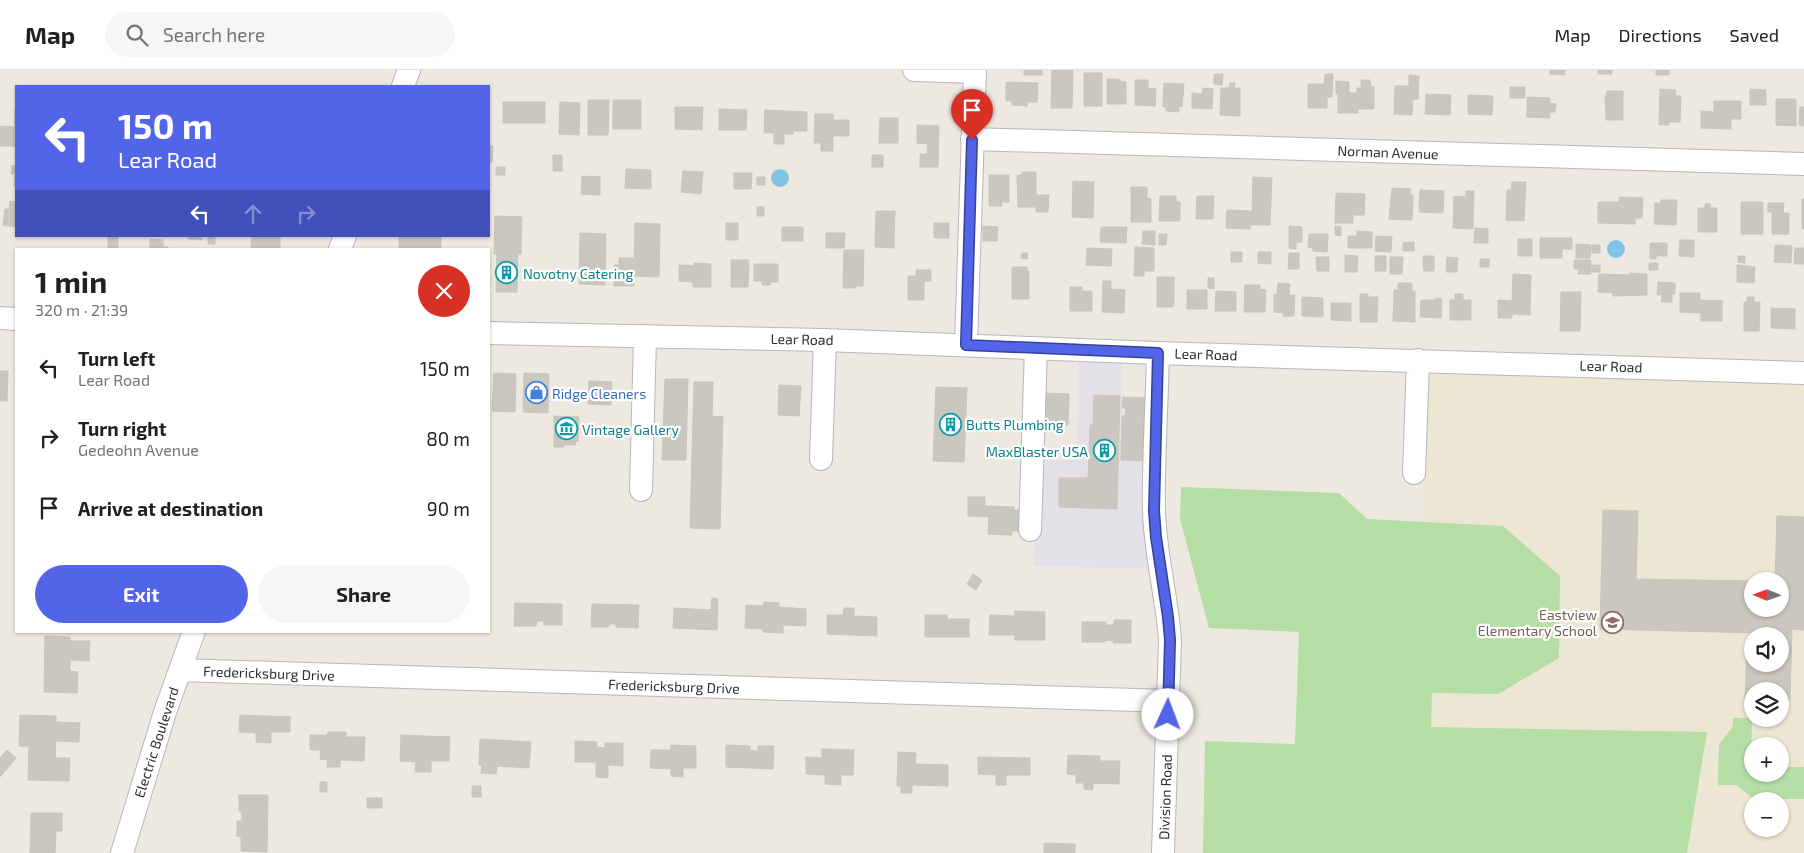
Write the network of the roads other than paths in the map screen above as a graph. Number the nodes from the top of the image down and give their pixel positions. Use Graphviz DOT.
graph roads {
  1 [pos="409,70"];
  2 [pos="914,70"];
  3 [pos="974,71"];
  4 [pos="403,85"];
  5 [pos="972,140"];
  6 [pos="1804,164"];
  7 [pos="0,318"];
  8 [pos="15,319"];
  9 [pos="490,333"];
  10 [pos="645,336"];
  11 [pos="825,340"];
  12 [pos="966,345"];
  13 [pos="1036,348"];
  14 [pos="1158,353"];
  15 [pos="1418,360"];
  16 [pos="1804,373"];
  17 [pos="821,459"];
  18 [pos="1414,473"];
  19 [pos="641,490"];
  20 [pos="1030,530"];
  21 [pos="193,633"];
  22 [pos="180,670"];
  23 [pos="1168,701"];
  24 [pos="122,853"];
  25 [pos="1163,853"];
  1 -- 4 [label="street"];
  2 -- 3 [label="street"];
  3 -- 5 [label="street"];
  5 -- 6 [label="street, Norman Avenue"];
  5 -- 12 [label="street"];
  7 -- 8 [label="street"];
  9 -- 10 [label="street, Lear Road"];
  10 -- 11 [label="street, Lear Road"];
  10 -- 19 [label="street"];
  11 -- 12 [label="street, Lear Road"];
  11 -- 17 [label="street"];
  12 -- 13 [label="street, Lear Road"];
  13 -- 14 [label="street, Lear Road"];
  13 -- 20 [label="street"];
  14 -- 15 [label="street, Lear Road"];
  14 -- 23 [label="street, Division Road"];
  15 -- 16 [label="street, Lear Road"];
  15 -- 18 [label="street"];
  21 -- 22 [label="street, Electric Boulevard"];
  22 -- 23 [label="street, Fredericksburg Drive"];
  22 -- 24 [label="street, Electric Boulevard"];
  23 -- 25 [label="street, Division Road"];
}
